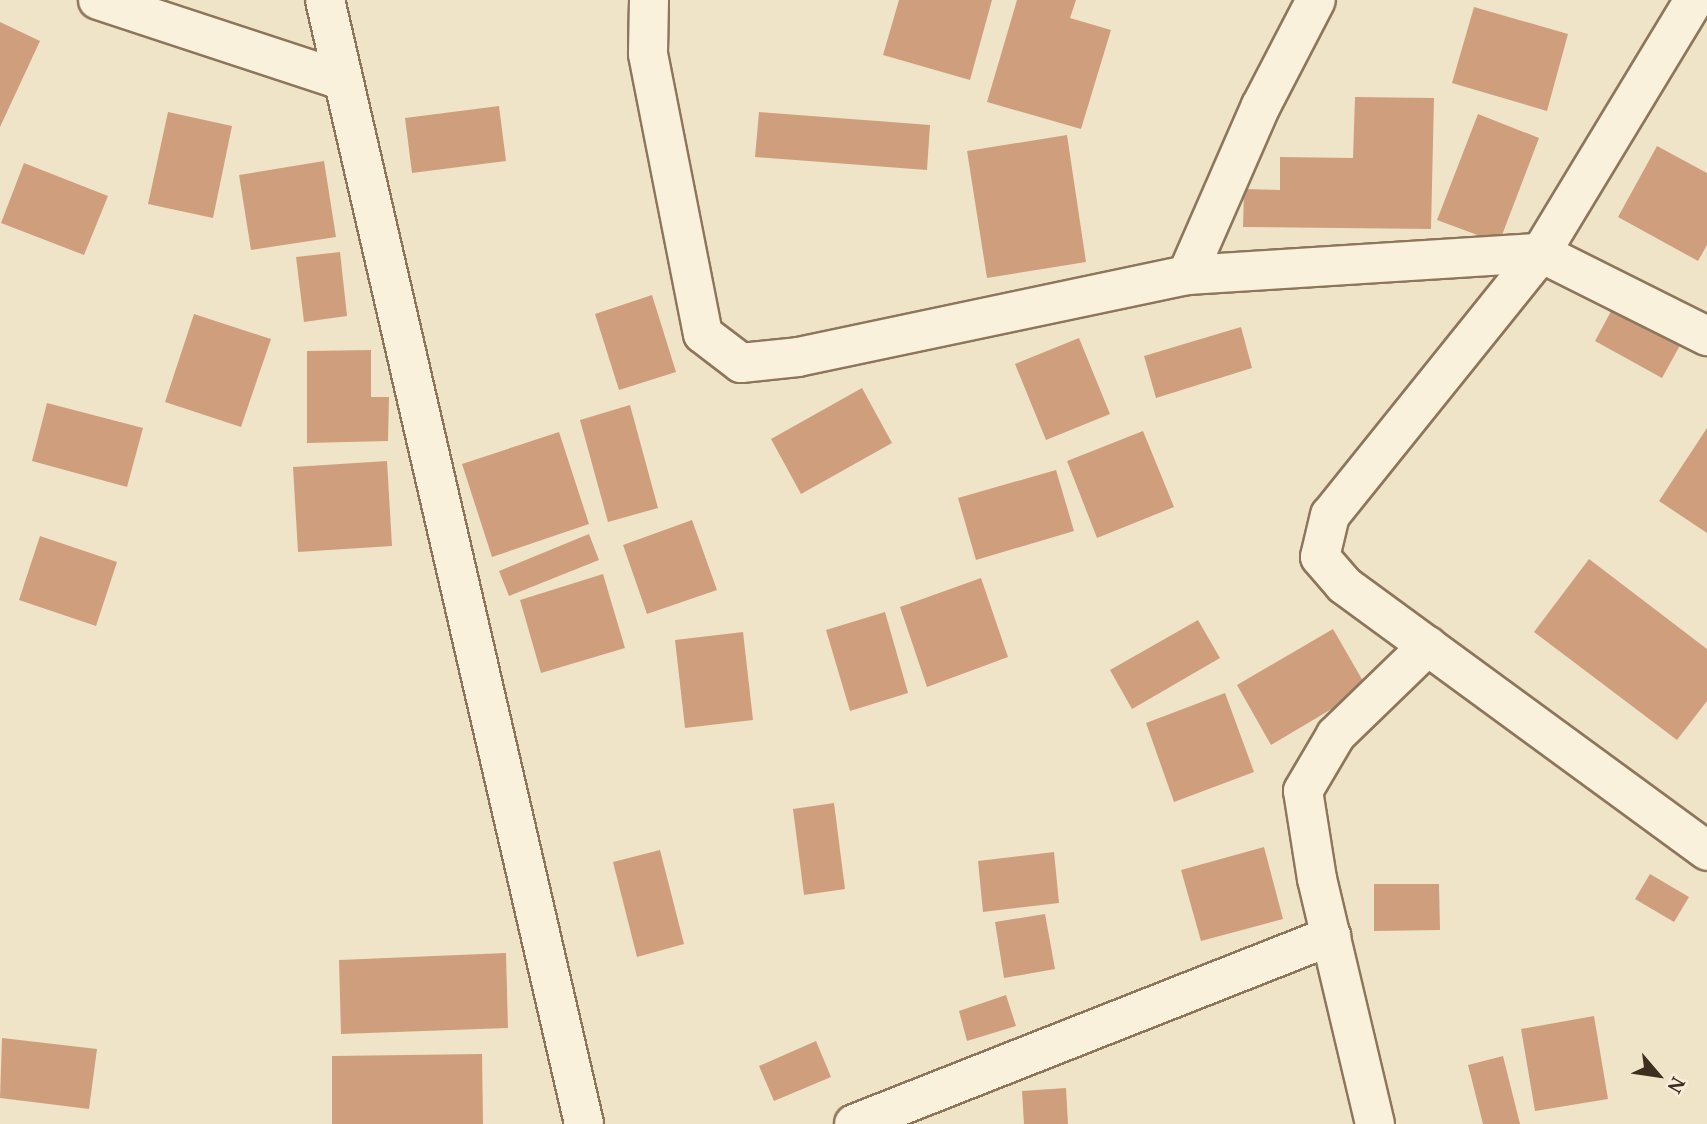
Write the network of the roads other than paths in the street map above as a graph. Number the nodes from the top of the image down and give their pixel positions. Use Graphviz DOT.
graph roads {
  1 [pos="98,0"];
  2 [pos="325,0"];
  3 [pos="649,0"];
  4 [pos="1316,0"];
  5 [pos="1694,0"];
  6 [pos="341,80"];
  7 [pos="1541,253"];
  8 [pos="1187,275"];
  9 [pos="1707,336"];
  10 [pos="1428,646"];
  11 [pos="1707,852"];
  12 [pos="1331,936"];
  13 [pos="584,1124"];
  14 [pos="854,1124"];
  15 [pos="1375,1124"];
  1 -- 6 [label="street"];
  2 -- 6 [label="street"];
  3 -- 8 [label="street"];
  4 -- 8 [label="street"];
  5 -- 7 [label="street"];
  6 -- 13 [label="street"];
  7 -- 8 [label="street"];
  7 -- 9 [label="street"];
  7 -- 10 [label="street"];
  10 -- 11 [label="street"];
  10 -- 12 [label="street"];
  12 -- 14 [label="street"];
  12 -- 15 [label="street"];
}
